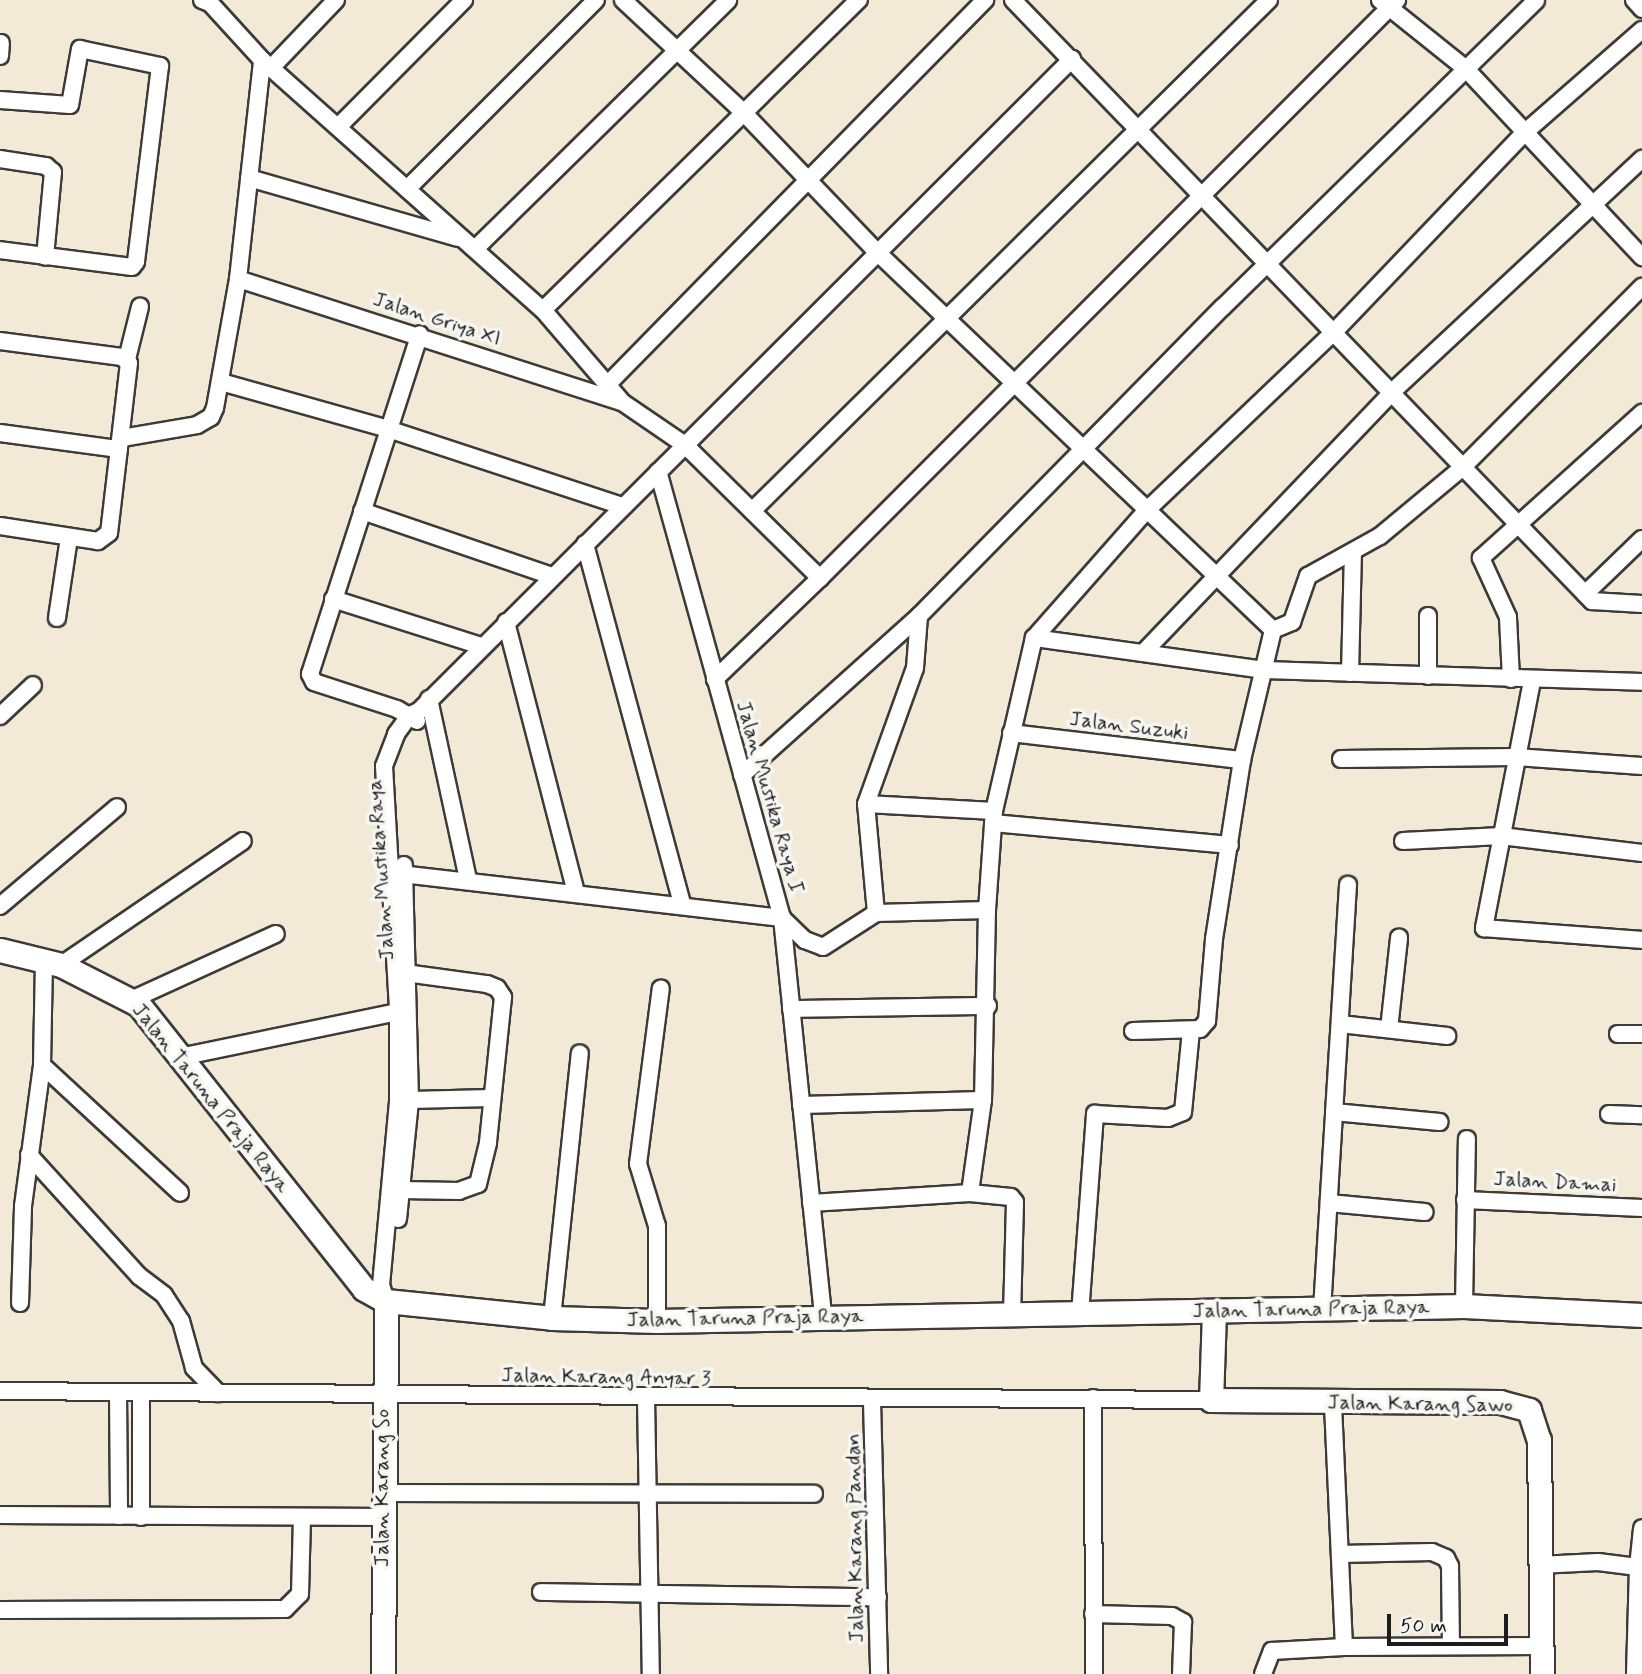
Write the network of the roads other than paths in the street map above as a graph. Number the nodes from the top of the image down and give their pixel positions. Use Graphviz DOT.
graph roads {
  1 [pos="336,0"];
  2 [pos="464,0"];
  3 [pos="597,0"];
  4 [pos="623,0"];
  5 [pos="728,0"];
  6 [pos="859,0"];
  7 [pos="985,0"];
  8 [pos="1013,0"];
  9 [pos="1269,0"];
  10 [pos="1536,0"];
  11 [pos="1634,0"];
  12 [pos="208,1"];
  13 [pos="1389,3"];
  14 [pos="1642,9"];
  15 [pos="1642,30"];
  16 [pos="1,43"];
  17 [pos="677,51"];
  18 [pos="0,56"];
  19 [pos="1072,59"];
  20 [pos="266,64"];
  21 [pos="1466,69"];
  22 [pos="0,100"];
  23 [pos="744,113"];
  24 [pos="338,127"];
  25 [pos="1138,127"];
  26 [pos="1523,134"];
  27 [pos="0,159"];
  28 [pos="1642,159"];
  29 [pos="249,178"];
  30 [pos="808,180"];
  31 [pos="407,188"];
  32 [pos="1202,194"];
  33 [pos="1592,206"];
  34 [pos="469,244"];
  35 [pos="0,250"];
  36 [pos="878,253"];
  37 [pos="45,257"];
  38 [pos="1642,257"];
  39 [pos="1267,262"];
  40 [pos="238,279"];
  41 [pos="1642,287"];
  42 [pos="140,307"];
  43 [pos="543,310"];
  44 [pos="947,320"];
  45 [pos="1335,332"];
  46 [pos="420,334"];
  47 [pos="0,341"];
  48 [pos="127,359"];
  49 [pos="221,382"];
  50 [pos="1014,384"];
  51 [pos="607,385"];
  52 [pos="1392,392"];
  53 [pos="622,402"];
  54 [pos="1642,413"];
  55 [pos="388,429"];
  56 [pos="0,433"];
  57 [pos="121,443"];
  58 [pos="685,444"];
  59 [pos="1083,449"];
  60 [pos="1463,467"];
  61 [pos="658,472"];
  62 [pos="622,506"];
  63 [pos="1147,510"];
  64 [pos="362,511"];
  65 [pos="752,511"];
  66 [pos="0,526"];
  67 [pos="1520,526"];
  68 [pos="69,538"];
  69 [pos="1642,539"];
  70 [pos="585,544"];
  71 [pos="1353,554"];
  72 [pos="1214,574"];
  73 [pos="552,576"];
  74 [pos="820,578"];
  75 [pos="1585,594"];
  76 [pos="333,599"];
  77 [pos="1642,604"];
  78 [pos="919,615"];
  79 [pos="1427,616"];
  80 [pos="57,618"];
  81 [pos="506,622"];
  82 [pos="1273,630"];
  83 [pos="1034,638"];
  84 [pos="481,646"];
  85 [pos="1143,653"];
  86 [pos="1264,670"];
  87 [pos="1350,673"];
  88 [pos="1428,676"];
  89 [pos="715,679"];
  90 [pos="1511,679"];
  91 [pos="1532,681"];
  92 [pos="1642,682"];
  93 [pos="33,685"];
  94 [pos="419,711"];
  95 [pos="0,716"];
  96 [pos="1011,733"];
  97 [pos="1516,757"];
  98 [pos="1341,758"];
  99 [pos="1242,760"];
  100 [pos="1642,766"];
  101 [pos="742,775"];
  102 [pos="866,804"];
  103 [pos="117,807"];
  104 [pos="993,817"];
  105 [pos="1501,836"];
  106 [pos="243,841"];
  107 [pos="1403,841"];
  108 [pos="1230,845"];
  109 [pos="1642,853"];
  110 [pos="399,873"];
  111 [pos="468,880"];
  112 [pos="1348,884"];
  113 [pos="576,893"];
  114 [pos="0,906"];
  115 [pos="683,906"];
  116 [pos="987,910"];
  117 [pos="876,913"];
  118 [pos="782,918"];
  119 [pos="275,934"];
  120 [pos="1399,938"];
  121 [pos="1642,940"];
  122 [pos="0,950"];
  123 [pos="53,963"];
  124 [pos="403,973"];
  125 [pos="660,988"];
  126 [pos="131,1000"];
  127 [pos="988,1006"];
  128 [pos="791,1009"];
  129 [pos="404,1010"];
  130 [pos="1340,1024"];
  131 [pos="1389,1029"];
  132 [pos="1191,1030"];
  133 [pos="1133,1031"];
  134 [pos="1618,1034"];
  135 [pos="1642,1034"];
  136 [pos="1447,1036"];
  137 [pos="580,1053"];
  138 [pos="180,1057"];
  139 [pos="42,1065"];
  140 [pos="491,1098"];
  141 [pos="410,1100"];
  142 [pos="983,1100"];
  143 [pos="801,1105"];
  144 [pos="1334,1112"];
  145 [pos="1609,1114"];
  146 [pos="1642,1115"];
  147 [pos="1440,1122"];
  148 [pos="1467,1139"];
  149 [pos="29,1155"];
  150 [pos="401,1190"];
  151 [pos="180,1194"];
  152 [pos="970,1194"];
  153 [pos="1465,1200"];
  154 [pos="811,1203"];
  155 [pos="1329,1203"];
  156 [pos="1642,1208"];
  157 [pos="1425,1212"];
  158 [pos="386,1301"];
  159 [pos="20,1303"];
  160 [pos="1464,1306"];
  161 [pos="1322,1310"];
  162 [pos="1214,1311"];
  163 [pos="1080,1314"];
  164 [pos="1012,1315"];
  165 [pos="1642,1315"];
  166 [pos="823,1316"];
  167 [pos="552,1318"];
  168 [pos="657,1321"];
  169 [pos="0,1391"];
  170 [pos="118,1393"];
  171 [pos="218,1393"];
  172 [pos="141,1394"];
  173 [pos="382,1395"];
  174 [pos="646,1398"];
  175 [pos="1093,1398"];
  176 [pos="1211,1400"];
  177 [pos="872,1401"];
  178 [pos="1333,1401"];
  179 [pos="382,1493"];
  180 [pos="814,1494"];
  181 [pos="648,1496"];
  182 [pos="0,1515"];
  183 [pos="119,1516"];
  184 [pos="141,1517"];
  185 [pos="302,1517"];
  186 [pos="382,1517"];
  187 [pos="1642,1528"];
  188 [pos="1340,1554"];
  189 [pos="1539,1564"];
  190 [pos="1639,1567"];
  191 [pos="649,1591"];
  192 [pos="541,1592"];
  193 [pos="878,1597"];
  194 [pos="0,1610"];
  195 [pos="1093,1614"];
  196 [pos="1638,1633"];
  197 [pos="1451,1646"];
  198 [pos="1541,1646"];
  199 [pos="1344,1647"];
  200 [pos="383,1674"];
  201 [pos="651,1674"];
  202 [pos="879,1674"];
  203 [pos="1094,1674"];
  204 [pos="1181,1674"];
  205 [pos="1263,1674"];
  206 [pos="1542,1674"];
  207 [pos="1635,1674"];
  1 -- 20 [label="street"];
  2 -- 24 [label="street"];
  3 -- 31 [label="street"];
  4 -- 17 [label="street"];
  5 -- 17 [label="street"];
  6 -- 23 [label="street"];
  7 -- 30 [label="street"];
  8 -- 19 [label="street"];
  9 -- 25 [label="street"];
  10 -- 21 [label="street"];
  11 -- 14 [label="street"];
  12 -- 20 [label="street"];
  13 -- 21 [label="street"];
  13 -- 32 [label="street"];
  15 -- 26 [label="street"];
  16 -- 18 [label="street"];
  17 -- 23 [label="street"];
  17 -- 34 [label="street"];
  19 -- 25 [label="street"];
  19 -- 36 [label="street, Jalan Mustika Raya"];
  20 -- 24 [label="street"];
  20 -- 29 [label="street"];
  21 -- 26 [label="street"];
  21 -- 39 [label="street"];
  22 -- 37 [label="street"];
  23 -- 30 [label="street"];
  23 -- 43 [label="street"];
  24 -- 31 [label="street"];
  25 -- 32 [label="street"];
  25 -- 44 [label="street"];
  26 -- 33 [label="street"];
  26 -- 45 [label="street"];
  27 -- 37 [label="street"];
  28 -- 33 [label="street"];
  29 -- 34 [label="street"];
  29 -- 40 [label="street"];
  30 -- 36 [label="street"];
  30 -- 51 [label="street"];
  31 -- 34 [label="street"];
  32 -- 39 [label="street"];
  32 -- 50 [label="street"];
  33 -- 38 [label="street"];
  33 -- 52 [label="street"];
  34 -- 43 [label="street"];
  35 -- 37 [label="street"];
  36 -- 44 [label="street"];
  36 -- 58 [label="street, Jalan Mustika Raya"];
  39 -- 45 [label="street"];
  39 -- 59 [label="street"];
  40 -- 46 [label="street, Jalan Griya XI"];
  40 -- 49 [label="street"];
  41 -- 60 [label="street"];
  42 -- 48 [label="street"];
  43 -- 51 [label="street"];
  44 -- 50 [label="street"];
  44 -- 65 [label="street"];
  45 -- 52 [label="street"];
  45 -- 63 [label="street"];
  46 -- 53 [label="street, Jalan Griya XI"];
  46 -- 55 [label="street"];
  47 -- 48 [label="street"];
  48 -- 57 [label="street"];
  49 -- 55 [label="street"];
  49 -- 57 [label="street"];
  50 -- 59 [label="street"];
  50 -- 74 [label="street"];
  51 -- 53 [label="street"];
  52 -- 60 [label="street"];
  52 -- 72 [label="street"];
  53 -- 58 [label="street"];
  54 -- 67 [label="street"];
  55 -- 62 [label="street"];
  55 -- 64 [label="street"];
  56 -- 57 [label="street"];
  57 -- 68 [label="street"];
  58 -- 61 [label="street, Jalan Mustika Raya"];
  58 -- 65 [label="street"];
  59 -- 63 [label="street"];
  59 -- 78 [label="street"];
  60 -- 67 [label="street"];
  60 -- 71 [label="street"];
  61 -- 62 [label="street, Jalan Mustika Raya"];
  61 -- 89 [label="street, Jalan Mustika Raya I"];
  62 -- 70 [label="street, Jalan Mustika Raya"];
  63 -- 72 [label="street"];
  63 -- 83 [label="street"];
  64 -- 73 [label="street"];
  64 -- 76 [label="street"];
  65 -- 74 [label="street"];
  66 -- 68 [label="street"];
  67 -- 75 [label="street"];
  67 -- 90 [label="street"];
  68 -- 80 [label="street"];
  69 -- 75 [label="street"];
  70 -- 73 [label="street, Jalan Mustika Raya"];
  70 -- 115 [label="street"];
  71 -- 82 [label="street"];
  71 -- 87 [label="street"];
  72 -- 82 [label="street"];
  72 -- 85 [label="street"];
  73 -- 81 [label="street, Jalan Mustika Raya"];
  74 -- 89 [label="street"];
  75 -- 77 [label="street"];
  76 -- 84 [label="street"];
  76 -- 94 [label="street"];
  78 -- 101 [label="street"];
  78 -- 102 [label="street"];
  79 -- 88 [label="street"];
  81 -- 84 [label="street, Jalan Mustika Raya"];
  81 -- 113 [label="street"];
  82 -- 86 [label="street"];
  83 -- 85 [label="street"];
  83 -- 96 [label="street"];
  84 -- 94 [label="street, Jalan Mustika Raya"];
  85 -- 86 [label="street"];
  86 -- 87 [label="street"];
  86 -- 99 [label="street"];
  87 -- 88 [label="street"];
  88 -- 90 [label="street"];
  89 -- 101 [label="street, Jalan Mustika Raya I"];
  90 -- 91 [label="street"];
  91 -- 92 [label="street"];
  91 -- 97 [label="street"];
  93 -- 95 [label="street"];
  94 -- 110 [label="street, Jalan Mustika Raya"];
  94 -- 111 [label="street"];
  96 -- 99 [label="street, Jalan Suzuki"];
  96 -- 104 [label="street"];
  97 -- 98 [label="street"];
  97 -- 100 [label="street"];
  97 -- 105 [label="street"];
  99 -- 108 [label="street"];
  101 -- 118 [label="street, Jalan Mustika Raya I"];
  102 -- 104 [label="street"];
  102 -- 117 [label="street"];
  103 -- 114 [label="street"];
  104 -- 108 [label="street"];
  104 -- 116 [label="street"];
  105 -- 107 [label="street"];
  105 -- 109 [label="street"];
  105 -- 121 [label="street"];
  106 -- 123 [label="street"];
  108 -- 132 [label="street"];
  110 -- 111 [label="street, Jalan Mustika Raya I"];
  110 -- 124 [label="street, Jalan Mustika Raya"];
  111 -- 113 [label="street, Jalan Mustika Raya I"];
  112 -- 130 [label="street"];
  113 -- 115 [label="street, Jalan Mustika Raya I"];
  115 -- 118 [label="street, Jalan Mustika Raya I"];
  116 -- 117 [label="street"];
  116 -- 127 [label="street"];
  117 -- 118 [label="street"];
  118 -- 128 [label="street"];
  119 -- 126 [label="street"];
  120 -- 131 [label="street"];
  122 -- 123 [label="street, Jalan Taruna Praja Raya"];
  123 -- 126 [label="street, Jalan Taruna Praja Raya"];
  123 -- 139 [label="street"];
  124 -- 129 [label="street, Jalan Mustika Raya"];
  124 -- 140 [label="street"];
  125 -- 168 [label="street"];
  126 -- 138 [label="street, Jalan Taruna Praja Raya"];
  127 -- 128 [label="street"];
  127 -- 142 [label="street"];
  128 -- 143 [label="street"];
  129 -- 138 [label="street"];
  129 -- 141 [label="street, Jalan Mustika Raya"];
  129 -- 158 [label="street, Jalan Mustika Raya"];
  130 -- 131 [label="street"];
  130 -- 144 [label="street"];
  131 -- 136 [label="street"];
  132 -- 133 [label="street"];
  132 -- 163 [label="street"];
  134 -- 135 [label="street"];
  137 -- 167 [label="street"];
  138 -- 158 [label="street, Jalan Taruna Praja Raya"];
  139 -- 149 [label="street"];
  139 -- 151 [label="street"];
  140 -- 141 [label="street"];
  140 -- 150 [label="street"];
  141 -- 150 [label="street, Jalan Mustika Raya"];
  142 -- 143 [label="street"];
  142 -- 152 [label="street"];
  143 -- 154 [label="street"];
  144 -- 147 [label="street"];
  144 -- 155 [label="street"];
  145 -- 146 [label="street"];
  148 -- 153 [label="street"];
  149 -- 159 [label="street"];
  149 -- 171 [label="street"];
  150 -- 158 [label="street, Jalan Mustika Raya"];
  152 -- 154 [label="street"];
  152 -- 164 [label="street"];
  153 -- 156 [label="street, Jalan Damai"];
  153 -- 160 [label="street"];
  154 -- 166 [label="street"];
  155 -- 157 [label="street"];
  155 -- 161 [label="street"];
  158 -- 167 [label="street, Jalan Taruna Praja Raya"];
  158 -- 173 [label="street, Jalan Karang So"];
  160 -- 161 [label="street, Jalan Taruna Praja Raya"];
  160 -- 165 [label="street, Jalan Taruna Praja Raya"];
  161 -- 162 [label="street, Jalan Taruna Praja Raya"];
  162 -- 163 [label="street, Jalan Taruna Praja Raya"];
  162 -- 176 [label="street"];
  163 -- 164 [label="street, Jalan Taruna Praja Raya"];
  164 -- 166 [label="street, Jalan Taruna Praja Raya"];
  166 -- 168 [label="street, Jalan Taruna Praja Raya"];
  167 -- 168 [label="street, Jalan Taruna Praja Raya"];
  169 -- 170 [label="street, Jalan Karang Anyar 3"];
  170 -- 172 [label="street, Jalan Karang Anyar 3"];
  170 -- 183 [label="street"];
  171 -- 172 [label="street, Jalan Karang Anyar 3"];
  171 -- 173 [label="street, Jalan Karang Anyar 3"];
  172 -- 184 [label="street"];
  173 -- 174 [label="street, Jalan Karang Anyar 3"];
  173 -- 179 [label="street, Jalan Karang So"];
  174 -- 177 [label="street, Jalan Karang Anyar 3"];
  174 -- 181 [label="street"];
  175 -- 176 [label="street, Jalan Karang Anyar 3"];
  175 -- 177 [label="street, Jalan Karang Anyar 3"];
  175 -- 195 [label="street"];
  176 -- 178 [label="street, Jalan Karang Sawo"];
  177 -- 193 [label="street, Jalan Karang Pandan"];
  178 -- 188 [label="street"];
  178 -- 189 [label="street, Jalan Karang Sawo"];
  179 -- 181 [label="street"];
  179 -- 186 [label="street, Jalan Karang So"];
  180 -- 181 [label="street"];
  181 -- 191 [label="street"];
  182 -- 183 [label="street"];
  183 -- 184 [label="street"];
  184 -- 185 [label="street"];
  185 -- 186 [label="street"];
  185 -- 194 [label="street"];
  186 -- 200 [label="street, Jalan Karang So"];
  187 -- 190 [label="street"];
  188 -- 197 [label="street"];
  188 -- 199 [label="street"];
  189 -- 190 [label="street"];
  189 -- 198 [label="street, Jalan Karang Sawo"];
  190 -- 196 [label="street"];
  191 -- 192 [label="street"];
  191 -- 193 [label="street"];
  191 -- 201 [label="street"];
  193 -- 202 [label="street, Jalan Karang Pandan"];
  195 -- 203 [label="street"];
  195 -- 204 [label="street"];
  196 -- 207 [label="street"];
  197 -- 198 [label="street"];
  197 -- 199 [label="street"];
  198 -- 206 [label="street, Jalan Karang Sawo"];
  199 -- 205 [label="street"];
}
